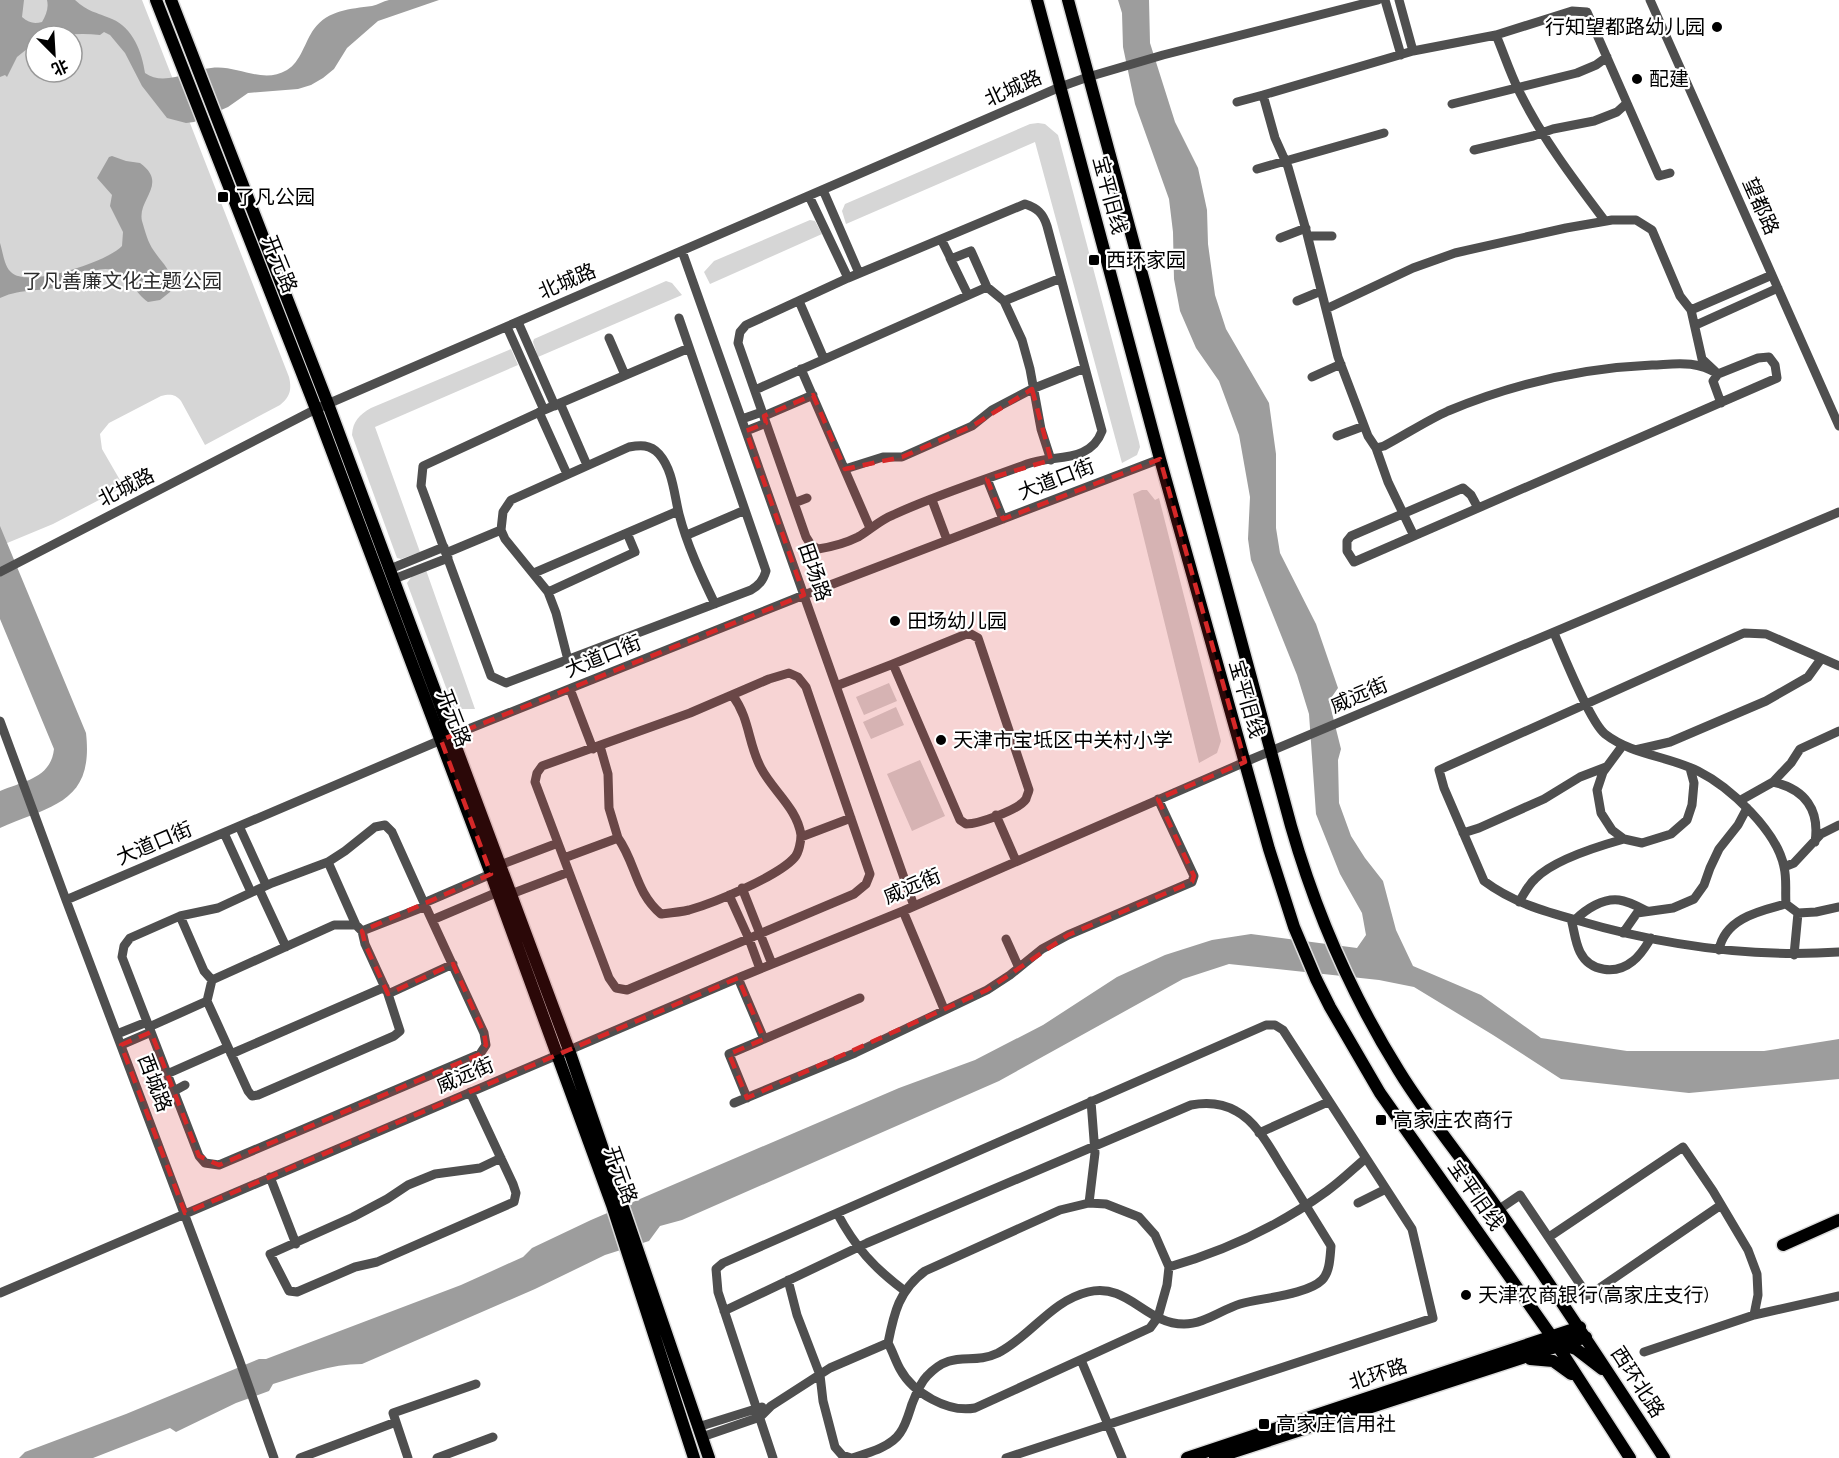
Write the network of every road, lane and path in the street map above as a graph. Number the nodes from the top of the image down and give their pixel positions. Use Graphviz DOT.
graph roads {
  1 [pos="156,0"];
  2 [pos="171,0"];
  3 [pos="1037,0"];
  4 [pos="1068,0"];
  5 [pos="1378,0"];
  6 [pos="1384,0"];
  7 [pos="1399,0"];
  8 [pos="1650,0"];
  9 [pos="1496,35"];
  10 [pos="1413,51"];
  11 [pos="1401,55"];
  12 [pos="1607,57"];
  13 [pos="1088,77"];
  14 [pos="1060,87"];
  15 [pos="1517,87"];
  16 [pos="1263,95"];
  17 [pos="1237,102"];
  18 [pos="1628,103"];
  19 [pos="1452,104"];
  20 [pos="1542,132"];
  21 [pos="1384,133"];
  22 [pos="1474,150"];
  23 [pos="1285,160"];
  24 [pos="1257,169"];
  25 [pos="1670,173"];
  26 [pos="823,190"];
  27 [pos="810,196"];
  28 [pos="1605,221"];
  29 [pos="1307,232"];
  30 [pos="1332,236"];
  31 [pos="1280,238"];
  32 [pos="941,239"];
  33 [pos="682,251"];
  34 [pos="950,258"];
  35 [pos="859,273"];
  36 [pos="1772,275"];
  37 [pos="848,278"];
  38 [pos="1060,278"];
  39 [pos="987,287"];
  40 [pos="1778,288"];
  41 [pos="1321,291"];
  42 [pos="968,295"];
  43 [pos="799,301"];
  44 [pos="1004,301"];
  45 [pos="1297,301"];
  46 [pos="1326,309"];
  47 [pos="1691,310"];
  48 [pos="679,318"];
  49 [pos="518,322"];
  50 [pos="1696,325"];
  51 [pos="507,327"];
  52 [pos="609,338"];
  53 [pos="689,348"];
  54 [pos="824,359"];
  55 [pos="1341,364"];
  56 [pos="1085,368"];
  57 [pos="801,369"];
  58 [pos="1718,374"];
  59 [pos="625,375"];
  60 [pos="1312,377"];
  61 [pos="1032,389"];
  62 [pos="755,390"];
  63 [pos="813,395"];
  64 [pos="1721,403"];
  65 [pos="557,405"];
  66 [pos="322,406"];
  67 [pos="542,411"];
  68 [pos="764,417"];
  69 [pos="742,419"];
  70 [pos="1364,426"];
  71 [pos="1839,426"];
  72 [pos="746,430"];
  73 [pos="1337,436"];
  74 [pos="1376,448"];
  75 [pos="1160,459"];
  76 [pos="1051,460"];
  77 [pos="587,465"];
  78 [pos="845,469"];
  79 [pos="567,474"];
  80 [pos="987,479"];
  81 [pos="807,498"];
  82 [pos="933,500"];
  83 [pos="794,503"];
  84 [pos="1478,508"];
  85 [pos="745,510"];
  86 [pos="678,511"];
  87 [pos="1839,512"];
  88 [pos="1404,514"];
  89 [pos="1003,519"];
  90 [pos="870,528"];
  91 [pos="501,530"];
  92 [pos="627,533"];
  93 [pos="687,535"];
  94 [pos="1414,536"];
  95 [pos="947,540"];
  96 [pos="446,553"];
  97 [pos="0,572"];
  98 [pos="534,573"];
  99 [pos="392,574"];
  100 [pos="548,592"];
  101 [pos="804,595"];
  102 [pos="715,604"];
  103 [pos="1554,633"];
  104 [pos="1821,659"];
  105 [pos="568,660"];
  106 [pos="893,664"];
  107 [pos="1839,666"];
  108 [pos="836,687"];
  109 [pos="570,689"];
  110 [pos="733,696"];
  111 [pos="1586,704"];
  112 [pos="0,721"];
  113 [pos="1839,731"];
  114 [pos="447,738"];
  115 [pos="1623,746"];
  116 [pos="596,748"];
  117 [pos="1634,750"];
  118 [pos="1272,751"];
  119 [pos="1245,762"];
  120 [pos="1606,767"];
  121 [pos="1689,768"];
  122 [pos="1773,782"];
  123 [pos="1158,799"];
  124 [pos="1741,800"];
  125 [pos="1747,808"];
  126 [pos="996,815"];
  127 [pos="851,818"];
  128 [pos="1839,825"];
  129 [pos="239,826"];
  130 [pos="1463,832"];
  131 [pos="224,833"];
  132 [pos="801,837"];
  133 [pos="618,838"];
  134 [pos="1624,839"];
  135 [pos="1815,842"];
  136 [pos="558,843"];
  137 [pos="564,858"];
  138 [pos="1016,861"];
  139 [pos="328,862"];
  140 [pos="1784,867"];
  141 [pos="496,869"];
  142 [pos="569,872"];
  143 [pos="742,888"];
  144 [pos="258,889"];
  145 [pos="498,892"];
  146 [pos="511,894"];
  147 [pos="729,894"];
  148 [pos="66,900"];
  149 [pos="1519,902"];
  150 [pos="425,904"];
  151 [pos="1786,904"];
  152 [pos="914,906"];
  153 [pos="1839,907"];
  154 [pos="903,911"];
  155 [pos="1647,911"];
  156 [pos="1798,913"];
  157 [pos="180,916"];
  158 [pos="432,920"];
  159 [pos="1573,920"];
  160 [pos="359,928"];
  161 [pos="1623,933"];
  162 [pos="760,934"];
  163 [pos="749,939"];
  164 [pos="1006,939"];
  165 [pos="1651,939"];
  166 [pos="286,947"];
  167 [pos="1719,950"];
  168 [pos="1839,952"];
  169 [pos="1794,955"];
  170 [pos="453,964"];
  171 [pos="772,964"];
  172 [pos="1019,968"];
  173 [pos="760,969"];
  174 [pos="738,978"];
  175 [pos="212,980"];
  176 [pos="387,991"];
  177 [pos="861,998"];
  178 [pos="207,1002"];
  179 [pos="944,1009"];
  180 [pos="149,1027"];
  181 [pos="117,1034"];
  182 [pos="764,1039"];
  183 [pos="121,1045"];
  184 [pos="569,1050"];
  185 [pos="230,1051"];
  186 [pos="557,1055"];
  187 [pos="167,1074"];
  188 [pos="185,1084"];
  189 [pos="174,1090"];
  190 [pos="470,1092"];
  191 [pos="747,1098"];
  192 [pos="1091,1101"];
  193 [pos="1328,1102"];
  194 [pos="734,1103"];
  195 [pos="1259,1133"];
  196 [pos="1095,1146"];
  197 [pos="501,1158"];
  198 [pos="1366,1158"];
  199 [pos="270,1177"];
  200 [pos="1386,1190"];
  201 [pos="617,1203"];
  202 [pos="1089,1203"];
  203 [pos="1358,1203"];
  204 [pos="1305,1205"];
  205 [pos="1721,1205"];
  206 [pos="1498,1210"];
  207 [pos="185,1213"];
  208 [pos="837,1213"];
  209 [pos="1839,1220"];
  210 [pos="1549,1237"];
  211 [pos="296,1244"];
  212 [pos="1783,1245"];
  213 [pos="859,1248"];
  214 [pos="634,1254"];
  215 [pos="1169,1267"];
  216 [pos="788,1280"];
  217 [pos="905,1291"];
  218 [pos="0,1293"];
  219 [pos="1839,1296"];
  220 [pos="724,1311"];
  221 [pos="1754,1315"];
  222 [pos="1158,1317"];
  223 [pos="1583,1332"];
  224 [pos="888,1343"];
  225 [pos="1557,1343"];
  226 [pos="1644,1352"];
  227 [pos="1508,1357"];
  228 [pos="1081,1360"];
  229 [pos="820,1375"];
  230 [pos="1615,1382"];
  231 [pos="476,1384"];
  232 [pos="918,1389"];
  233 [pos="1589,1395"];
  234 [pos="759,1412"];
  235 [pos="396,1422"];
  236 [pos="1108,1424"];
  237 [pos="700,1432"];
  238 [pos="493,1437"];
  239 [pos="274,1458"];
  240 [pos="300,1458"];
  241 [pos="408,1458"];
  242 [pos="437,1458"];
  243 [pos="694,1458"];
  244 [pos="709,1458"];
  245 [pos="773,1458"];
  246 [pos="852,1458"];
  247 [pos="1006,1458"];
  248 [pos="1122,1458"];
  249 [pos="1187,1458"];
  250 [pos="1215,1458"];
  251 [pos="1630,1458"];
  252 [pos="1664,1458"];
  1 -- 66 [label="main road, 开元路"];
  2 -- 66 [label="main road, 开元路"];
  3 -- 14 [label="main road, 宝平旧线"];
  4 -- 13 [label="main road, 宝平旧线"];
  5 -- 13 [label="street, 北城路"];
  6 -- 11 [label="street"];
  7 -- 10 [label="street"];
  8 -- 36 [label="street, 望都路"];
  9 -- 10 [label="street"];
  9 -- 12 [label="street"];
  9 -- 15 [label="street"];
  10 -- 11 [label="street"];
  11 -- 16 [label="street"];
  12 -- 15 [label="street"];
  12 -- 18 [label="street"];
  13 -- 14 [label="street, 北城路"];
  13 -- 118 [label="main road, 宝平旧线"];
  14 -- 26 [label="street, 北城路"];
  14 -- 75 [label="main road, 宝平旧线"];
  15 -- 19 [label="street"];
  15 -- 20 [label="street"];
  16 -- 17 [label="street"];
  16 -- 23 [label="street"];
  18 -- 20 [label="street"];
  18 -- 25 [label="street"];
  20 -- 22 [label="street"];
  20 -- 28 [label="street"];
  21 -- 23 [label="street"];
  23 -- 24 [label="street"];
  23 -- 29 [label="street"];
  26 -- 27 [label="street, 北城路"];
  26 -- 35 [label="street"];
  27 -- 33 [label="street, 北城路"];
  27 -- 37 [label="street"];
  28 -- 46 [label="street"];
  28 -- 47 [label="street"];
  29 -- 30 [label="street"];
  29 -- 31 [label="street"];
  29 -- 41 [label="street"];
  32 -- 34 [label="street"];
  32 -- 35 [label="street"];
  32 -- 38 [label="street"];
  33 -- 49 [label="street, 北城路"];
  33 -- 69 [label="street, 田场路"];
  34 -- 39 [label="street"];
  34 -- 42 [label="street"];
  35 -- 37 [label="street"];
  36 -- 40 [label="street, 望都路"];
  36 -- 47 [label="street"];
  37 -- 43 [label="street"];
  38 -- 44 [label="street"];
  38 -- 56 [label="street"];
  39 -- 42 [label="street"];
  39 -- 44 [label="street"];
  40 -- 50 [label="street"];
  40 -- 71 [label="street, 望都路"];
  41 -- 45 [label="street"];
  41 -- 46 [label="street"];
  42 -- 54 [label="street"];
  43 -- 54 [label="street"];
  43 -- 62 [label="street"];
  44 -- 61 [label="street"];
  46 -- 55 [label="street"];
  47 -- 50 [label="street"];
  48 -- 53 [label="street"];
  49 -- 51 [label="street, 北城路"];
  49 -- 65 [label="street"];
  50 -- 58 [label="street"];
  51 -- 66 [label="street, 北城路"];
  51 -- 67 [label="street"];
  52 -- 59 [label="street"];
  53 -- 59 [label="street"];
  53 -- 85 [label="street"];
  54 -- 57 [label="street"];
  55 -- 60 [label="street"];
  55 -- 70 [label="street"];
  56 -- 61 [label="street"];
  56 -- 76 [label="street"];
  57 -- 62 [label="street"];
  57 -- 63 [label="street"];
  58 -- 64 [label="street"];
  58 -- 64 [label="street"];
  58 -- 74 [label="street"];
  59 -- 65 [label="street"];
  61 -- 76 [label="street"];
  61 -- 78 [label="street"];
  62 -- 68 [label="street"];
  63 -- 68 [label="street"];
  63 -- 78 [label="street"];
  64 -- 84 [label="street"];
  65 -- 67 [label="street"];
  65 -- 77 [label="street"];
  66 -- 97 [label="street, 北城路"];
  66 -- 99 [label="main road, 开元路"];
  66 -- 114 [label="main road, 开元路"];
  67 -- 79 [label="street"];
  67 -- 96 [label="street"];
  68 -- 69 [label="street"];
  68 -- 72 [label="street"];
  68 -- 83 [label="street"];
  69 -- 72 [label="street, 田场路"];
  70 -- 73 [label="street"];
  70 -- 74 [label="street"];
  72 -- 101 [label="street, 田场路"];
  74 -- 88 [label="street"];
  75 -- 89 [label="street, 大道口街"];
  75 -- 119 [label="main road, 宝平旧线"];
  76 -- 80 [label="street"];
  77 -- 79 [label="street"];
  77 -- 86 [label="street"];
  78 -- 90 [label="street"];
  79 -- 91 [label="street"];
  80 -- 82 [label="street"];
  80 -- 89 [label="street"];
  81 -- 83 [label="street"];
  82 -- 90 [label="street"];
  82 -- 95 [label="street"];
  83 -- 90 [label="street"];
  84 -- 88 [label="street"];
  84 -- 94 [label="street"];
  85 -- 93 [label="street"];
  85 -- 102 [label="street"];
  86 -- 92 [label="street"];
  86 -- 93 [label="street"];
  87 -- 103 [label="street, 威远街"];
  88 -- 94 [label="street"];
  88 -- 94 [label="street"];
  89 -- 95 [label="street, 大道口街"];
  91 -- 96 [label="street"];
  91 -- 98 [label="street"];
  92 -- 98 [label="street"];
  92 -- 100 [label="street"];
  93 -- 102 [label="street"];
  95 -- 101 [label="street, 大道口街"];
  96 -- 99 [label="street"];
  96 -- 105 [label="street"];
  98 -- 100 [label="street"];
  99 -- 114 [label="main road, 开元路"];
  100 -- 105 [label="street"];
  101 -- 108 [label="street, 田场路"];
  101 -- 109 [label="street, 大道口街"];
  102 -- 105 [label="street"];
  103 -- 111 [label="street"];
  103 -- 118 [label="street, 威远街"];
  104 -- 107 [label="street"];
  104 -- 111 [label="street"];
  104 -- 117 [label="street"];
  106 -- 108 [label="street"];
  106 -- 126 [label="street"];
  106 -- 126 [label="street"];
  108 -- 152 [label="street, 田场路"];
  109 -- 114 [label="street, 大道口街"];
  109 -- 116 [label="street"];
  110 -- 116 [label="street"];
  110 -- 127 [label="street"];
  110 -- 132 [label="street"];
  111 -- 115 [label="street"];
  111 -- 130 [label="street"];
  112 -- 148 [label="street, 西城路"];
  113 -- 122 [label="street"];
  114 -- 129 [label="street, 大道口街"];
  114 -- 141 [label="main road, 开元路"];
  115 -- 117 [label="street"];
  115 -- 120 [label="street"];
  116 -- 133 [label="street"];
  116 -- 136 [label="street"];
  117 -- 121 [label="street"];
  118 -- 119 [label="street, 威远街"];
  118 -- 206 [label="main road, 宝平旧线"];
  119 -- 123 [label="street, 威远街"];
  119 -- 225 [label="main road, 宝平旧线"];
  120 -- 130 [label="street"];
  120 -- 134 [label="street"];
  121 -- 124 [label="street"];
  121 -- 134 [label="street"];
  122 -- 124 [label="street"];
  122 -- 135 [label="street"];
  123 -- 138 [label="street, 威远街"];
  123 -- 172 [label="street"];
  124 -- 125 [label="street"];
  125 -- 140 [label="street"];
  125 -- 155 [label="street"];
  126 -- 138 [label="street"];
  127 -- 132 [label="street"];
  127 -- 162 [label="street"];
  128 -- 135 [label="street"];
  129 -- 131 [label="street, 大道口街"];
  129 -- 144 [label="street"];
  130 -- 149 [label="street"];
  131 -- 144 [label="street"];
  131 -- 148 [label="street, 大道口街"];
  132 -- 143 [label="street"];
  133 -- 137 [label="street"];
  133 -- 147 [label="street"];
  134 -- 149 [label="street"];
  135 -- 140 [label="street"];
  136 -- 137 [label="street"];
  136 -- 141 [label="street"];
  137 -- 142 [label="street"];
  138 -- 152 [label="street, 威远街"];
  139 -- 144 [label="street"];
  139 -- 150 [label="street"];
  139 -- 160 [label="street"];
  140 -- 151 [label="street"];
  141 -- 145 [label="main road, 开元路"];
  141 -- 146 [label="main road, 开元路"];
  141 -- 150 [label="street"];
  142 -- 146 [label="street"];
  142 -- 163 [label="street"];
  143 -- 147 [label="street"];
  143 -- 162 [label="street"];
  144 -- 157 [label="street"];
  144 -- 166 [label="street"];
  145 -- 158 [label="street"];
  145 -- 186 [label="main road, 开元路"];
  146 -- 184 [label="main road, 开元路"];
  147 -- 163 [label="street"];
  148 -- 181 [label="street, 西城路"];
  149 -- 159 [label="street"];
  150 -- 158 [label="street"];
  150 -- 160 [label="street"];
  151 -- 156 [label="street"];
  151 -- 167 [label="street"];
  152 -- 154 [label="street, 威远街"];
  153 -- 156 [label="street"];
  154 -- 171 [label="street, 威远街"];
  154 -- 179 [label="street"];
  155 -- 159 [label="street"];
  155 -- 161 [label="street"];
  156 -- 169 [label="street"];
  157 -- 175 [label="street"];
  157 -- 180 [label="street"];
  158 -- 170 [label="street"];
  159 -- 161 [label="street"];
  159 -- 165 [label="street"];
  160 -- 166 [label="street"];
  160 -- 176 [label="street"];
  161 -- 165 [label="street"];
  162 -- 163 [label="street"];
  162 -- 171 [label="street"];
  163 -- 173 [label="street"];
  164 -- 172 [label="street"];
  165 -- 167 [label="street"];
  166 -- 175 [label="street"];
  167 -- 169 [label="street"];
  168 -- 169 [label="street"];
  170 -- 176 [label="street"];
  170 -- 189 [label="street"];
  171 -- 173 [label="street, 威远街"];
  172 -- 179 [label="street"];
  173 -- 174 [label="street, 威远街"];
  174 -- 182 [label="street"];
  174 -- 184 [label="street, 威远街"];
  175 -- 178 [label="street"];
  176 -- 185 [label="street"];
  176 -- 185 [label="street"];
  177 -- 182 [label="street"];
  178 -- 180 [label="street"];
  178 -- 185 [label="street"];
  179 -- 191 [label="street"];
  180 -- 181 [label="street"];
  180 -- 183 [label="street"];
  180 -- 187 [label="street"];
  181 -- 183 [label="street, 西城路"];
  182 -- 191 [label="street"];
  183 -- 207 [label="street, 西城路"];
  184 -- 186 [label="street, 威远街"];
  184 -- 201 [label="main road, 开元路"];
  185 -- 187 [label="street"];
  186 -- 190 [label="street, 威远街"];
  186 -- 201 [label="main road, 开元路"];
  187 -- 189 [label="street"];
  188 -- 189 [label="street"];
  190 -- 197 [label="street"];
  190 -- 199 [label="street, 威远街"];
  191 -- 194 [label="street"];
  192 -- 193 [label="street"];
  192 -- 196 [label="street"];
  192 -- 208 [label="street"];
  193 -- 195 [label="street"];
  193 -- 198 [label="street"];
  195 -- 196 [label="street"];
  195 -- 204 [label="street"];
  196 -- 202 [label="street"];
  196 -- 213 [label="street"];
  197 -- 211 [label="street"];
  197 -- 211 [label="street"];
  198 -- 200 [label="street"];
  198 -- 204 [label="street"];
  199 -- 207 [label="street, 威远街"];
  199 -- 211 [label="street"];
  200 -- 203 [label="street"];
  200 -- 236 [label="street"];
  201 -- 214 [label="main road, 开元路"];
  202 -- 215 [label="street"];
  202 -- 217 [label="street"];
  204 -- 215 [label="street"];
  204 -- 222 [label="street"];
  205 -- 210 [label="street"];
  205 -- 210 [label="street"];
  205 -- 221 [label="street"];
  206 -- 210 [label="street"];
  206 -- 223 [label="main road, 宝平旧线"];
  207 -- 218 [label="street, 威远街"];
  207 -- 239 [label="street, 西城路"];
  208 -- 213 [label="street"];
  208 -- 220 [label="street"];
  209 -- 212 [label="main road"];
  213 -- 216 [label="street"];
  213 -- 217 [label="street"];
  214 -- 237 [label="main road, 开元路"];
  214 -- 243 [label="main road, 开元路"];
  215 -- 222 [label="street"];
  216 -- 220 [label="street"];
  216 -- 229 [label="street"];
  217 -- 224 [label="street"];
  219 -- 221 [label="street"];
  220 -- 234 [label="street"];
  221 -- 226 [label="street"];
  222 -- 228 [label="street"];
  222 -- 232 [label="street"];
  223 -- 225 [label="main road"];
  223 -- 230 [label="main road, 西环北路"];
  224 -- 229 [label="street"];
  224 -- 232 [label="street"];
  225 -- 227 [label="main road"];
  225 -- 230 [label="main road"];
  225 -- 233 [label="main road"];
  227 -- 233 [label="main road"];
  227 -- 249 [label="main road, 北环路"];
  227 -- 250 [label="main road, 北环路"];
  228 -- 232 [label="street"];
  228 -- 236 [label="street"];
  229 -- 234 [label="street"];
  229 -- 246 [label="street"];
  230 -- 252 [label="main road, 西环北路"];
  231 -- 235 [label="street"];
  232 -- 246 [label="street"];
  233 -- 251 [label="main road"];
  234 -- 237 [label="street"];
  234 -- 245 [label="street"];
  235 -- 240 [label="street"];
  235 -- 241 [label="street"];
  236 -- 247 [label="street"];
  236 -- 248 [label="street"];
  237 -- 244 [label="main road, 开元路"];
  238 -- 242 [label="street"];
}
